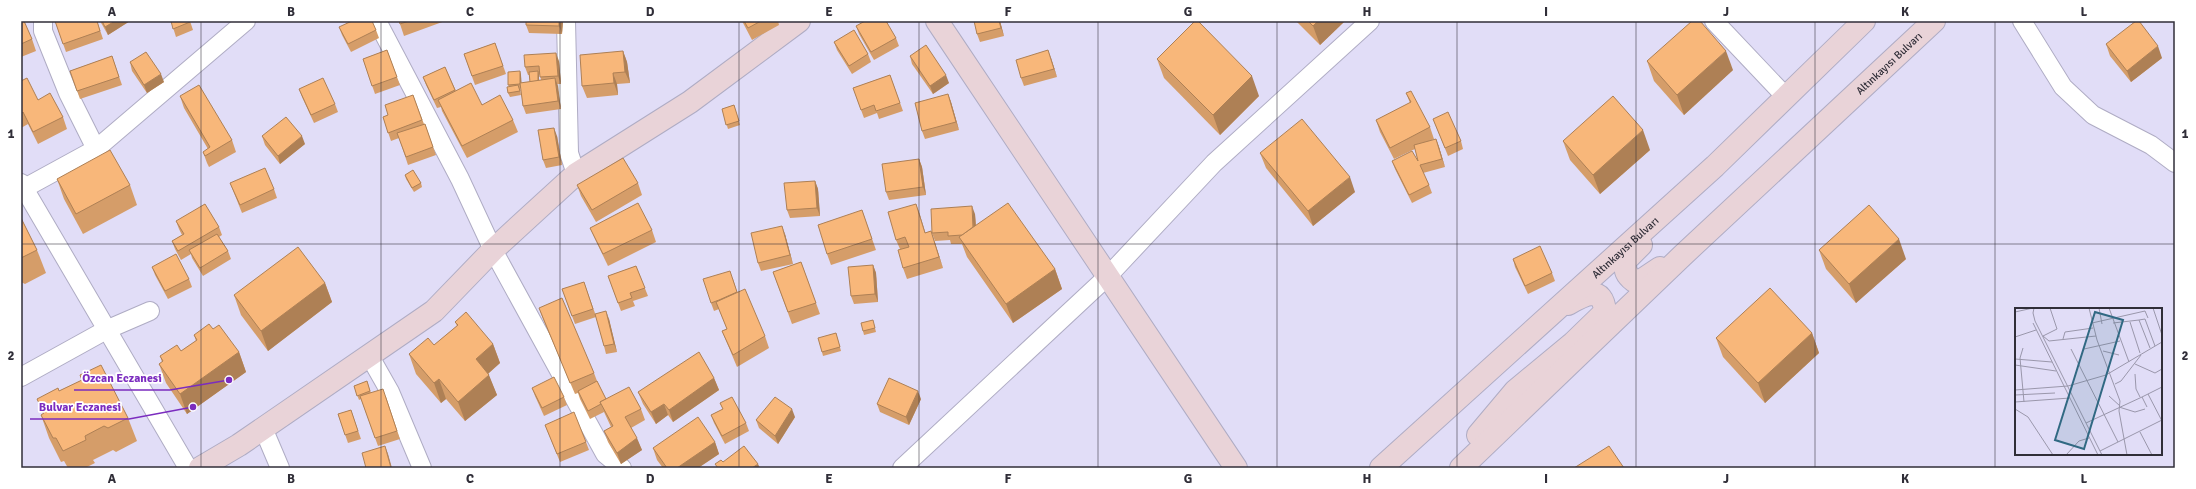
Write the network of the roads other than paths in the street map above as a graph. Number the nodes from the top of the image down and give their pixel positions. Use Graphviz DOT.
graph roads {
  1 [pos="44,21"];
  2 [pos="246,21"];
  3 [pos="377,21"];
  4 [pos="566,21"];
  5 [pos="799,21"];
  6 [pos="937,21"];
  7 [pos="1370,21"];
  8 [pos="1714,21"];
  9 [pos="1864,21"];
  10 [pos="1934,21"];
  11 [pos="2022,21"];
  12 [pos="1786,97"];
  13 [pos="1749,132"];
  14 [pos="96,149"];
  15 [pos="2175,163"];
  16 [pos="576,174"];
  17 [pos="22,187"];
  18 [pos="1699,240"];
  19 [pos="493,250"];
  20 [pos="1108,276"];
  21 [pos="150,311"];
  22 [pos="1553,312"];
  23 [pos="106,330"];
  24 [pos="369,355"];
  25 [pos="21,377"];
  26 [pos="263,428"];
  27 [pos="188,468"];
  28 [pos="200,468"];
  29 [pos="280,468"];
  30 [pos="422,468"];
  31 [pos="622,468"];
  32 [pos="902,468"];
  33 [pos="1236,468"];
  34 [pos="1381,468"];
  35 [pos="1461,468"];
  1 -- 14 [label="street"];
  2 -- 14 [label="street"];
  3 -- 19 [label="street"];
  4 -- 16 [label="street"];
  5 -- 16 [label="main road"];
  6 -- 20 [label="main road"];
  7 -- 20 [label="street"];
  8 -- 12 [label="street"];
  9 -- 12 [label="main road, Altınkayısı Bulvarı"];
  10 -- 18 [label="main road, Altınkayısı Bulvarı"];
  11 -- 15 [label="street"];
  12 -- 13 [label="main road, Altınkayısı Bulvarı"];
  13 -- 18 [label="main road"];
  13 -- 22 [label="main road, Altınkayısı Bulvarı"];
  14 -- 17 [label="street"];
  16 -- 19 [label="main road"];
  17 -- 23 [label="street"];
  18 -- 35 [label="main road, Altınkayısı Bulvarı"];
  19 -- 24 [label="main road"];
  19 -- 31 [label="street"];
  20 -- 32 [label="street"];
  20 -- 33 [label="main road"];
  21 -- 23 [label="street"];
  22 -- 34 [label="main road, Altınkayısı Bulvarı"];
  22 -- 35 [label="main road"];
  23 -- 25 [label="street"];
  23 -- 27 [label="street"];
  24 -- 26 [label="main road"];
  24 -- 30 [label="street"];
  26 -- 28 [label="main road"];
  26 -- 29 [label="street"];
}
